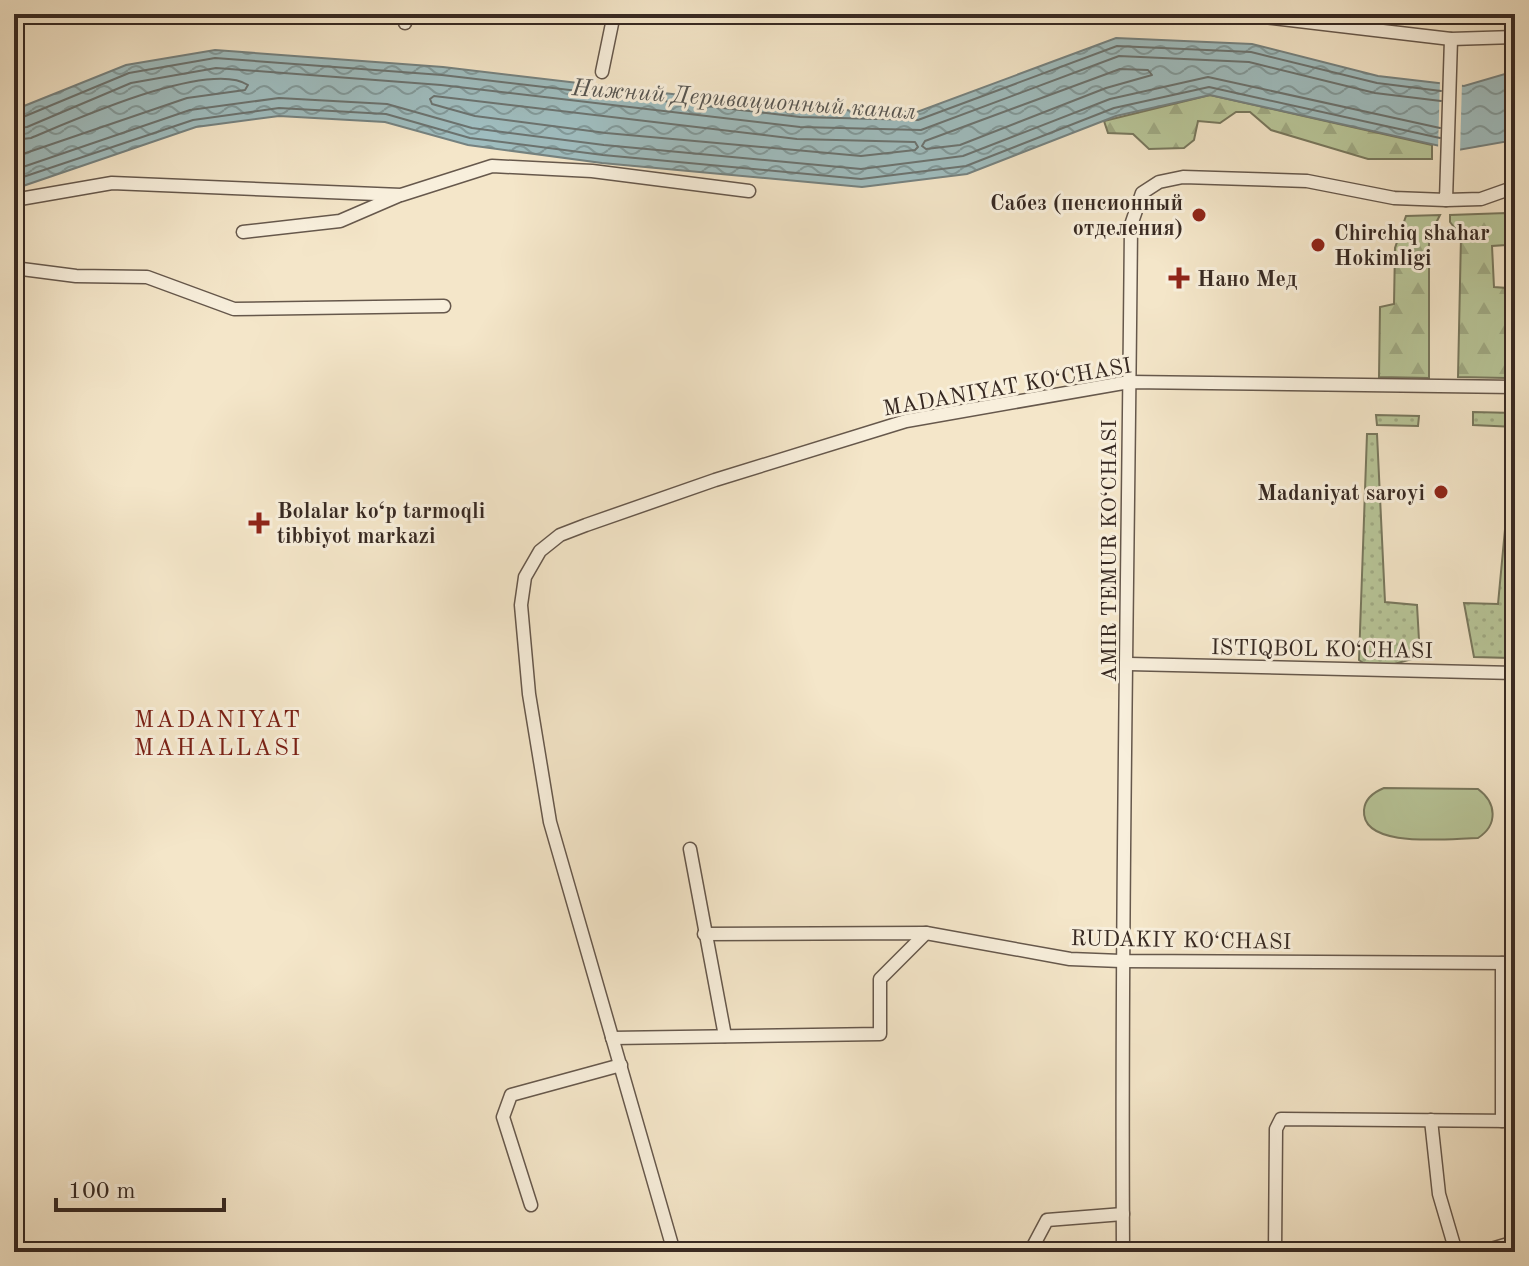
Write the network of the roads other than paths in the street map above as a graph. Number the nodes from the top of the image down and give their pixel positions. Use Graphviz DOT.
graph roads {
  1 [pos="614,14"];
  2 [pos="1238,14"];
  3 [pos="1515,37"];
  4 [pos="1451,39"];
  5 [pos="602,72"];
  6 [pos="1515,187"];
  7 [pos="749,191"];
  8 [pos="401,195"];
  9 [pos="14,200"];
  10 [pos="1446,200"];
  11 [pos="243,232"];
  12 [pos="14,268"];
  13 [pos="444,306"];
  14 [pos="1129,382"];
  15 [pos="1515,387"];
  16 [pos="1129,664"];
  17 [pos="1515,673"];
  18 [pos="690,849"];
  19 [pos="926,933"];
  20 [pos="704,934"];
  21 [pos="1121,961"];
  22 [pos="1508,963"];
  23 [pos="725,1036"];
  24 [pos="612,1038"];
  25 [pos="621,1065"];
  26 [pos="1431,1120"];
  27 [pos="1508,1121"];
  28 [pos="531,1205"];
  29 [pos="1123,1214"];
  30 [pos="1515,1242"];
  31 [pos="674,1252"];
  32 [pos="1030,1252"];
  33 [pos="1123,1252"];
  34 [pos="1275,1252"];
  35 [pos="1456,1252"];
  36 [pos="1481,1252"];
  1 -- 5 [label="street"];
  2 -- 4 [label="street"];
  3 -- 4 [label="street"];
  4 -- 10 [label="street"];
  6 -- 10 [label="street, AMIR TEMUR KO‘CHASI"];
  7 -- 8 [label="street"];
  8 -- 9 [label="street"];
  8 -- 11 [label="street"];
  10 -- 14 [label="street, AMIR TEMUR KO‘CHASI"];
  12 -- 13 [label="street"];
  14 -- 15 [label="street, MADANIYAT KO‘CHASI"];
  14 -- 16 [label="street, AMIR TEMUR KO‘CHASI"];
  14 -- 24 [label="street, MADANIYAT KO‘CHASI"];
  16 -- 17 [label="street, ISTIQBOL KO‘CHASI"];
  16 -- 21 [label="street, AMIR TEMUR KO‘CHASI"];
  18 -- 20 [label="street"];
  19 -- 20 [label="street, RUDAKIY KO‘CHASI"];
  19 -- 21 [label="street, RUDAKIY KO‘CHASI"];
  19 -- 23 [label="street"];
  20 -- 23 [label="street"];
  21 -- 22 [label="street, RUDAKIY KO‘CHASI"];
  21 -- 29 [label="street, AMIR TEMUR KO‘CHASI"];
  22 -- 27 [label="street"];
  23 -- 24 [label="street"];
  24 -- 25 [label="street"];
  25 -- 28 [label="street"];
  25 -- 31 [label="street"];
  26 -- 27 [label="street"];
  26 -- 34 [label="street"];
  26 -- 35 [label="street"];
  29 -- 32 [label="street"];
  29 -- 33 [label="street, AMIR TEMUR KO‘CHASI"];
  30 -- 36 [label="street"];
}
